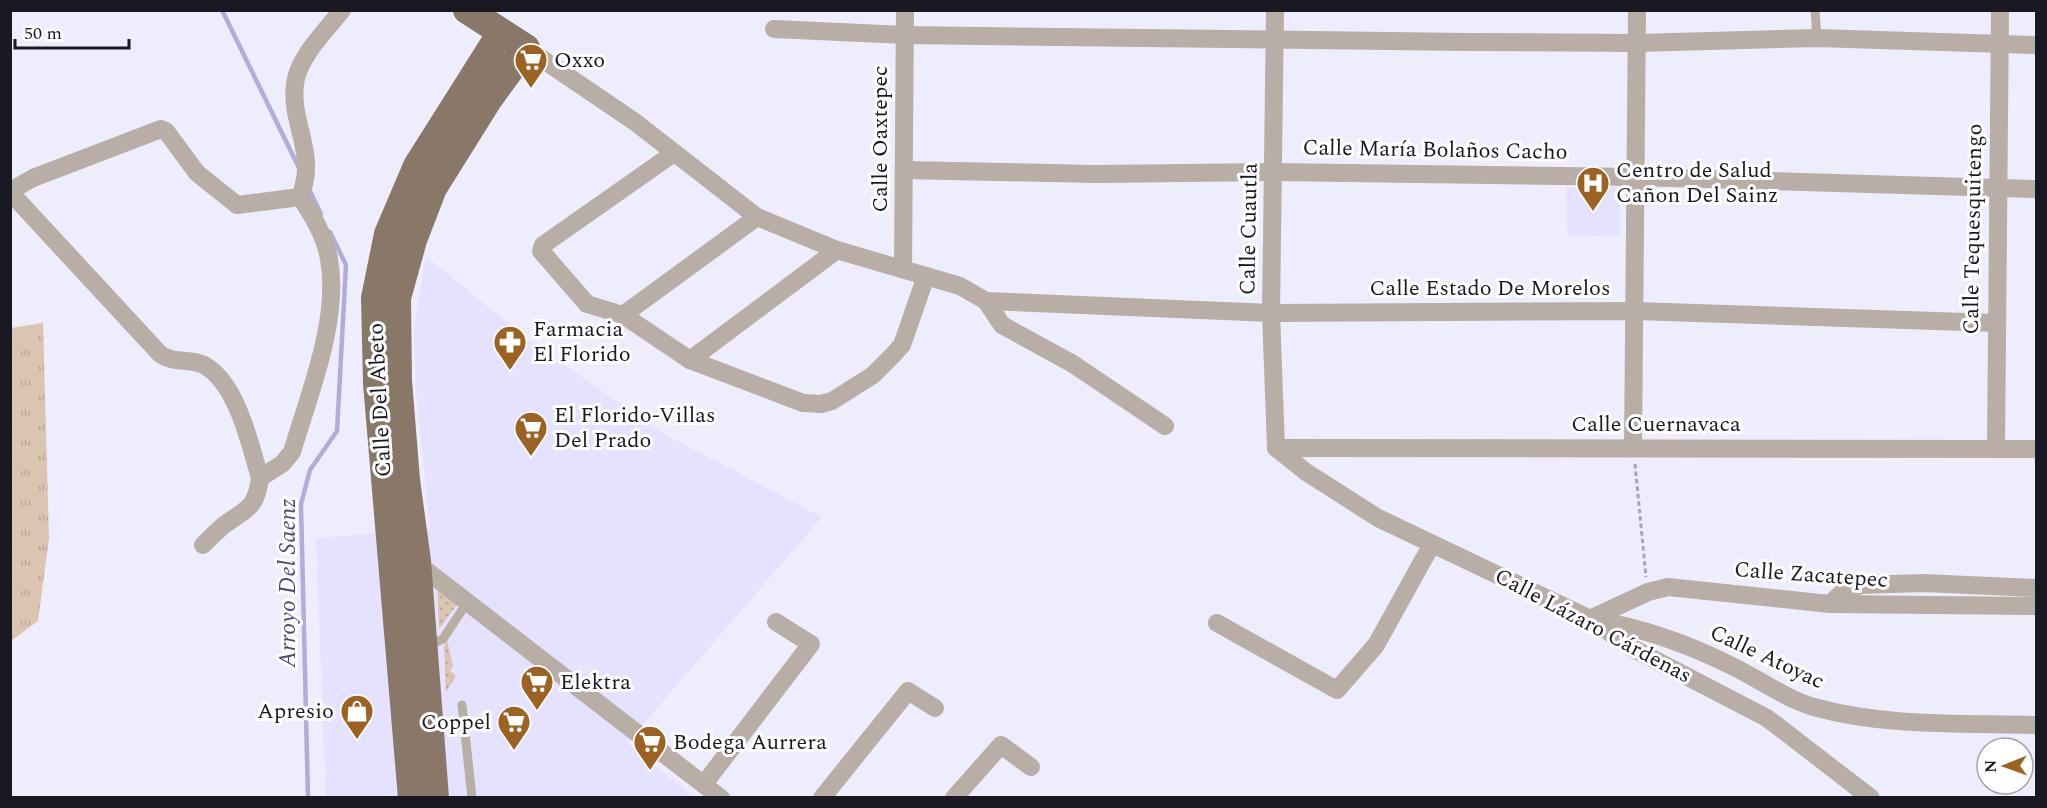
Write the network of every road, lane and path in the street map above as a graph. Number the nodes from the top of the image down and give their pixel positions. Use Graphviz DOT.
graph roads {
  1 [pos="342,10"];
  2 [pos="905,10"];
  3 [pos="1275,10"];
  4 [pos="1637,10"];
  5 [pos="1815,10"];
  6 [pos="2000,10"];
  7 [pos="488,21"];
  8 [pos="774,29"];
  9 [pos="905,35"];
  10 [pos="1817,38"];
  11 [pos="1274,40"];
  12 [pos="1638,43"];
  13 [pos="2001,44"];
  14 [pos="2037,45"];
  15 [pos="526,48"];
  16 [pos="443,150"];
  17 [pos="674,153"];
  18 [pos="904,170"];
  19 [pos="1275,171"];
  20 [pos="1634,177"];
  21 [pos="1997,188"];
  22 [pos="2037,189"];
  23 [pos="10,191"];
  24 [pos="301,194"];
  25 [pos="757,218"];
  26 [pos="837,250"];
  27 [pos="903,268"];
  28 [pos="926,276"];
  29 [pos="986,301"];
  30 [pos="1635,310"];
  31 [pos="1271,314"];
  32 [pos="622,315"];
  33 [pos="1996,323"];
  34 [pos="690,360"];
  35 [pos="1165,426"];
  36 [pos="1633,447"];
  37 [pos="1996,447"];
  38 [pos="1276,448"];
  39 [pos="2037,449"];
  40 [pos="260,478"];
  41 [pos="1432,544"];
  42 [pos="203,545"];
  43 [pos="405,559"];
  44 [pos="2037,588"];
  45 [pos="1647,592"];
  46 [pos="468,601"];
  47 [pos="1830,604"];
  48 [pos="2037,606"];
  49 [pos="1590,620"];
  50 [pos="776,622"];
  51 [pos="1217,623"];
  52 [pos="423,646"];
  53 [pos="462,705"];
  54 [pos="935,708"];
  55 [pos="2037,725"];
  56 [pos="1031,767"];
  57 [pos="704,784"];
  58 [pos="473,797"];
  59 [pos="1870,797"];
  60 [pos="412,798"];
  61 [pos="435,798"];
  62 [pos="721,798"];
  63 [pos="822,798"];
  64 [pos="954,798"];
  1 -- 24 [label="street"];
  2 -- 9 [label="street, Calle Oaxtepec"];
  3 -- 11 [label="street, Calle Cuautla"];
  4 -- 12 [label="street"];
  5 -- 10 [label="lane"];
  6 -- 13 [label="street, Calle Tequesquitengo"];
  7 -- 15 [label="main road"];
  7 -- 16 [label="main road, Calle Del Abeto"];
  8 -- 9 [label="street"];
  9 -- 11 [label="street"];
  9 -- 18 [label="street, Calle Oaxtepec"];
  10 -- 12 [label="street"];
  10 -- 13 [label="street"];
  11 -- 12 [label="street"];
  11 -- 19 [label="street, Calle Cuautla"];
  12 -- 20 [label="street"];
  13 -- 14 [label="street"];
  13 -- 21 [label="street, Calle Tequesquitengo"];
  15 -- 16 [label="main road, Calle Del Abeto"];
  15 -- 17 [label="street"];
  16 -- 43 [label="main road, Calle Del Abeto"];
  17 -- 25 [label="street"];
  17 -- 32 [label="street"];
  18 -- 19 [label="street, Calle María Bolaños Cacho"];
  18 -- 27 [label="street, Calle Oaxtepec"];
  19 -- 20 [label="street, Calle María Bolaños Cacho"];
  19 -- 31 [label="street, Calle Cuautla"];
  20 -- 21 [label="street, Calle María Bolaños Cacho"];
  20 -- 30 [label="street"];
  21 -- 22 [label="street, Calle María Bolaños Cacho"];
  21 -- 33 [label="street, Calle Tequesquitengo"];
  23 -- 24 [label="street"];
  23 -- 40 [label="street"];
  24 -- 40 [label="street"];
  25 -- 26 [label="street"];
  25 -- 32 [label="street"];
  26 -- 27 [label="street"];
  26 -- 34 [label="street"];
  27 -- 28 [label="street"];
  28 -- 29 [label="street"];
  28 -- 34 [label="street"];
  29 -- 31 [label="street, Calle Estado De Morelos"];
  29 -- 35 [label="street"];
  30 -- 31 [label="street, Calle Estado De Morelos"];
  30 -- 33 [label="street, Calle Estado De Morelos"];
  30 -- 36 [label="street"];
  31 -- 38 [label="street, Calle Cuautla"];
  32 -- 34 [label="street"];
  33 -- 37 [label="street, Calle Tequesquitengo"];
  36 -- 37 [label="street, Calle Cuernavaca"];
  36 -- 38 [label="street, Calle Cuernavaca"];
  36 -- 45 [label="path"];
  37 -- 39 [label="street, Calle Cuernavaca"];
  38 -- 41 [label="street, Calle Lázaro Cárdenas"];
  40 -- 42 [label="street"];
  41 -- 49 [label="street, Calle Lázaro Cárdenas"];
  41 -- 51 [label="street"];
  43 -- 46 [label="street"];
  43 -- 52 [label="main road, Calle Del Abeto"];
  43 -- 60 [label="main road, Calle Del Abeto"];
  44 -- 47 [label="street"];
  45 -- 47 [label="street, Calle Zacatepec"];
  45 -- 49 [label="street, Calle Zacatepec"];
  46 -- 52 [label="lane"];
  46 -- 57 [label="street"];
  47 -- 48 [label="street, Calle Zacatepec"];
  49 -- 55 [label="street, Calle Atoyac"];
  49 -- 59 [label="street, Calle Lázaro Cárdenas"];
  50 -- 57 [label="street"];
  52 -- 61 [label="main road, Calle Del Abeto"];
  53 -- 58 [label="lane"];
  54 -- 63 [label="street"];
  56 -- 64 [label="street"];
  57 -- 62 [label="street"];
}
